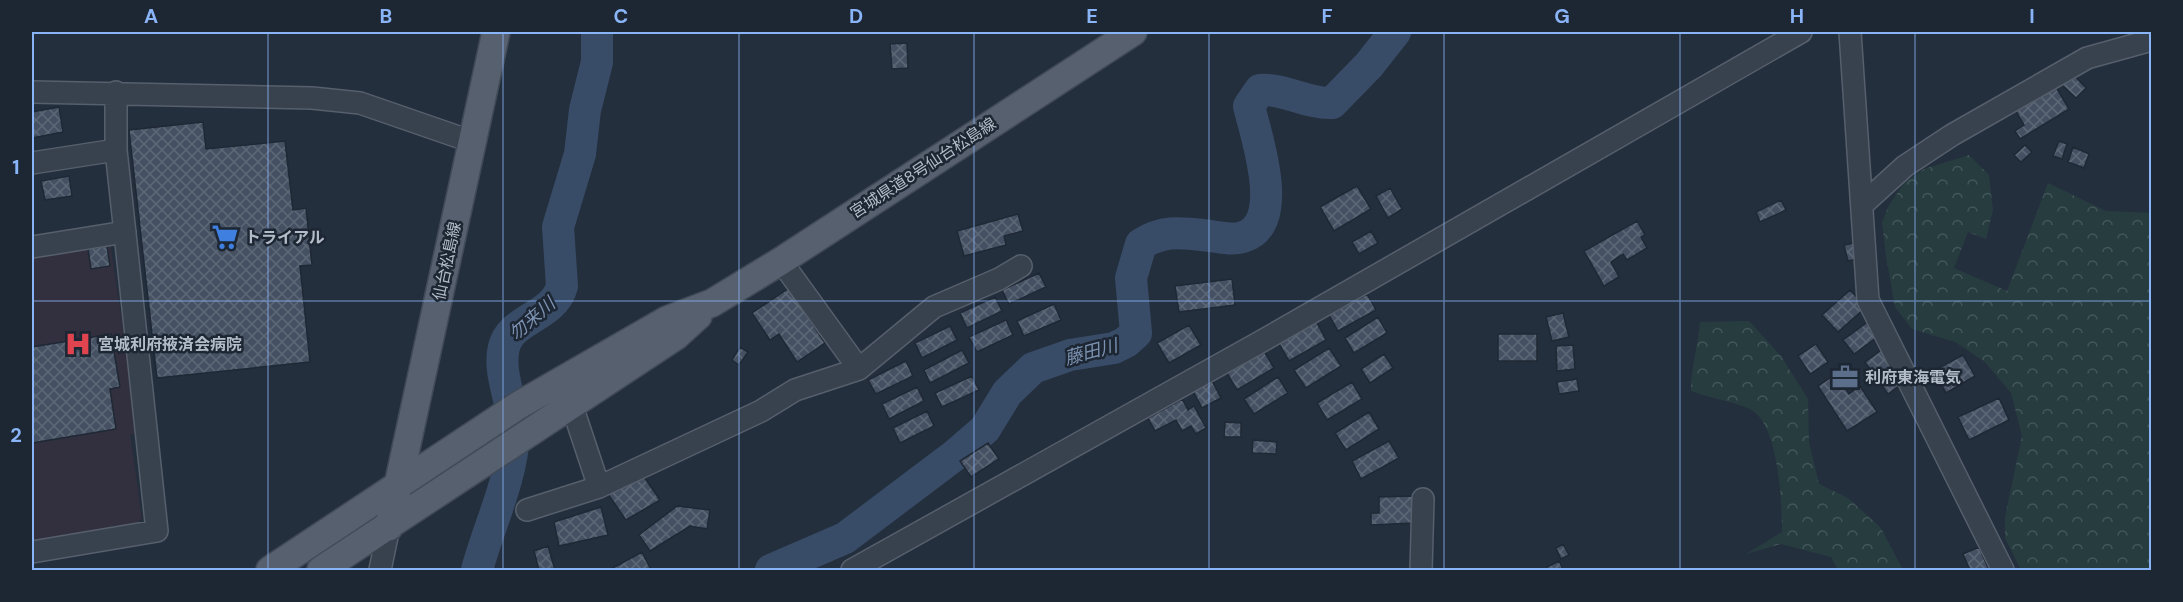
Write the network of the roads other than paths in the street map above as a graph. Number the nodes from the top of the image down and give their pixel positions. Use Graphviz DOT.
graph roads {
  1 [pos="496,32"];
  2 [pos="1133,32"];
  3 [pos="1801,32"];
  4 [pos="1850,32"];
  5 [pos="2151,40"];
  6 [pos="43,87"];
  7 [pos="116,92"];
  8 [pos="473,142"];
  9 [pos="116,150"];
  10 [pos="32,163"];
  11 [pos="1862,205"];
  12 [pos="125,232"];
  13 [pos="32,247"];
  14 [pos="781,261"];
  15 [pos="1021,266"];
  16 [pos="712,303"];
  17 [pos="859,369"];
  18 [pos="572,406"];
  19 [pos="599,487"];
  20 [pos="396,489"];
  21 [pos="1423,499"];
  22 [pos="527,510"];
  23 [pos="389,527"];
  24 [pos="32,552"];
  25 [pos="270,570"];
  26 [pos="321,570"];
  27 [pos="381,570"];
  28 [pos="852,570"];
  29 [pos="1421,570"];
  30 [pos="2002,570"];
  1 -- 8 [label="main road, 仙台松島線"];
  2 -- 14 [label="main road, 宮城県道8号仙台松島線"];
  3 -- 28 [label="street"];
  4 -- 11 [label="street"];
  5 -- 11 [label="street"];
  6 -- 7 [label="street"];
  7 -- 8 [label="street"];
  7 -- 9 [label="street"];
  8 -- 20 [label="main road, 仙台松島線"];
  9 -- 10 [label="street"];
  9 -- 12 [label="street"];
  11 -- 30 [label="street"];
  12 -- 13 [label="street"];
  12 -- 24 [label="street"];
  14 -- 16 [label="main road, 宮城県道8号仙台松島線"];
  14 -- 17 [label="street"];
  15 -- 17 [label="street"];
  16 -- 18 [label="main road, 宮城県道8号仙台松島線"];
  16 -- 20 [label="main road, 宮城県道8号仙台松島線"];
  17 -- 19 [label="street"];
  18 -- 19 [label="street"];
  18 -- 23 [label="main road, 宮城県道8号仙台松島線"];
  19 -- 22 [label="street"];
  20 -- 23 [label="main road, 仙台松島線"];
  20 -- 25 [label="main road"];
  21 -- 29 [label="street"];
  23 -- 26 [label="main road"];
  23 -- 27 [label="street"];
}
